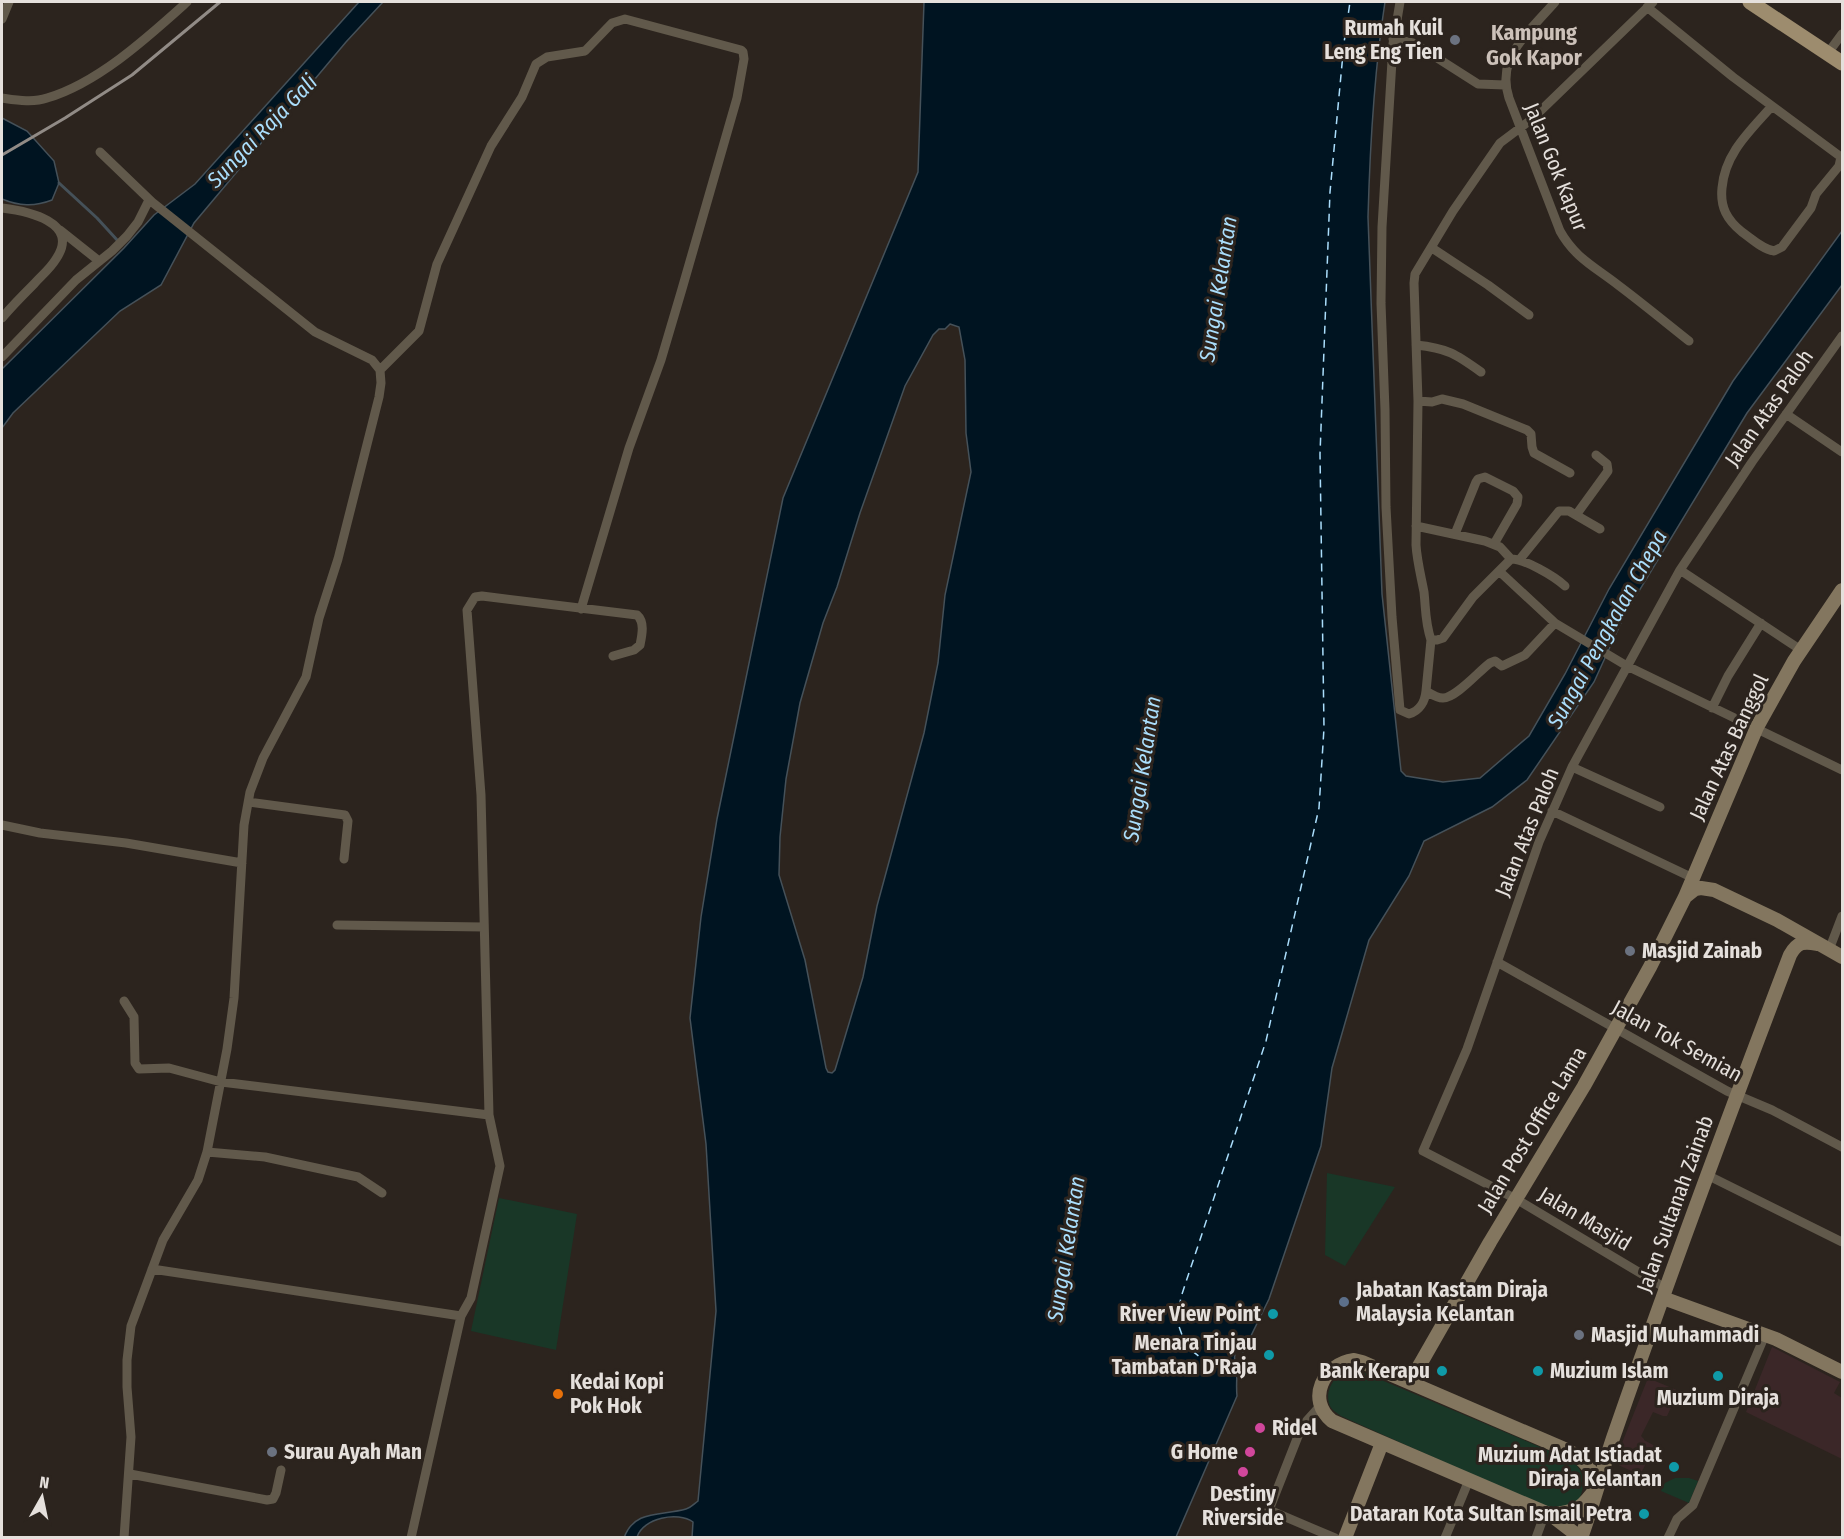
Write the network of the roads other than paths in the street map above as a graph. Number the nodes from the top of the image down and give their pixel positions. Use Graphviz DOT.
graph roads {
  1 [pos="9,2"];
  2 [pos="186,2"];
  3 [pos="1400,2"];
  4 [pos="1555,2"];
  5 [pos="1753,3"];
  6 [pos="1650,4"];
  7 [pos="2,19"];
  8 [pos="1842,34"];
  9 [pos="1394,39"];
  10 [pos="1828,53"];
  11 [pos="1842,63"];
  12 [pos="1505,85"];
  13 [pos="2,98"];
  14 [pos="1772,106"];
  15 [pos="1520,128"];
  16 [pos="100,152"];
  17 [pos="150,201"];
  18 [pos="2,208"];
  19 [pos="60,230"];
  20 [pos="1432,248"];
  21 [pos="99,261"];
  22 [pos="1529,315"];
  23 [pos="2,318"];
  24 [pos="1842,336"];
  25 [pos="1689,340"];
  26 [pos="1416,345"];
  27 [pos="2,357"];
  28 [pos="380,370"];
  29 [pos="1481,372"];
  30 [pos="1418,401"];
  31 [pos="1786,414"];
  32 [pos="1842,452"];
  33 [pos="1596,455"];
  34 [pos="1570,473"];
  35 [pos="1576,515"];
  36 [pos="1416,526"];
  37 [pos="1600,529"];
  38 [pos="1455,534"];
  39 [pos="1494,544"];
  40 [pos="1515,559"];
  41 [pos="1680,570"];
  42 [pos="1499,571"];
  43 [pos="1565,586"];
  44 [pos="1842,590"];
  45 [pos="581,609"];
  46 [pos="1761,623"];
  47 [pos="1555,624"];
  48 [pos="1431,640"];
  49 [pos="1801,650"];
  50 [pos="613,656"];
  51 [pos="1627,666"];
  52 [pos="1426,691"];
  53 [pos="1712,708"];
  54 [pos="1756,728"];
  55 [pos="1572,767"];
  56 [pos="1842,770"];
  57 [pos="249,802"];
  58 [pos="1660,807"];
  59 [pos="1552,811"];
  60 [pos="2,825"];
  61 [pos="1706,849"];
  62 [pos="344,860"];
  63 [pos="243,863"];
  64 [pos="1692,878"];
  65 [pos="1714,890"];
  66 [pos="1685,897"];
  67 [pos="1842,916"];
  68 [pos="1776,920"];
  69 [pos="337,925"];
  70 [pos="484,927"];
  71 [pos="1823,947"];
  72 [pos="1790,954"];
  73 [pos="1842,957"];
  74 [pos="1497,962"];
  75 [pos="124,1001"];
  76 [pos="1616,1028"];
  77 [pos="220,1082"];
  78 [pos="1737,1095"];
  79 [pos="489,1115"];
  80 [pos="1842,1147"];
  81 [pos="1423,1151"];
  82 [pos="207,1152"];
  83 [pos="1707,1175"];
  84 [pos="382,1193"];
  85 [pos="1516,1199"];
  86 [pos="1842,1242"];
  87 [pos="152,1269"];
  88 [pos="1665,1293"];
  89 [pos="461,1316"];
  90 [pos="1765,1335"];
  91 [pos="1842,1372"];
  92 [pos="1410,1382"];
  93 [pos="1315,1411"];
  94 [pos="1382,1443"];
  95 [pos="281,1470"];
  96 [pos="130,1474"];
  97 [pos="1469,1480"];
  98 [pos="1597,1487"];
  99 [pos="1548,1514"];
  100 [pos="124,1538"];
  101 [pos="411,1538"];
  102 [pos="1335,1538"];
  103 [pos="1344,1538"];
  104 [pos="1445,1538"];
  105 [pos="1536,1538"];
  106 [pos="1579,1538"];
  107 [pos="1668,1538"];
  1 -- 7 [label="street"];
  2 -- 13 [label="street"];
  3 -- 9 [label="street"];
  4 -- 12 [label="street, Jalan Gok Kapur"];
  5 -- 10 [label="main road"];
  6 -- 14 [label="street"];
  6 -- 15 [label="street"];
  8 -- 10 [label="street"];
  9 -- 12 [label="street"];
  9 -- 52 [label="street"];
  10 -- 11 [label="main road"];
  12 -- 15 [label="street, Jalan Gok Kapur"];
  14 -- 14 [label="street"];
  15 -- 20 [label="street"];
  15 -- 25 [label="street, Jalan Gok Kapur"];
  16 -- 17 [label="street"];
  17 -- 21 [label="street"];
  17 -- 28 [label="street"];
  18 -- 19 [label="street"];
  19 -- 21 [label="street"];
  19 -- 23 [label="street"];
  20 -- 22 [label="street"];
  20 -- 26 [label="street"];
  21 -- 27 [label="street"];
  24 -- 31 [label="street, Jalan Atas Paloh"];
  26 -- 29 [label="street"];
  26 -- 30 [label="street"];
  28 -- 45 [label="street"];
  28 -- 57 [label="street"];
  30 -- 34 [label="street"];
  30 -- 36 [label="street"];
  31 -- 32 [label="street"];
  31 -- 41 [label="street, Jalan Atas Paloh"];
  33 -- 35 [label="street"];
  35 -- 37 [label="street"];
  35 -- 40 [label="street"];
  36 -- 38 [label="street"];
  36 -- 48 [label="street"];
  38 -- 39 [label="street"];
  38 -- 39 [label="street"];
  39 -- 40 [label="street"];
  40 -- 42 [label="street"];
  40 -- 43 [label="street"];
  41 -- 46 [label="street"];
  41 -- 51 [label="street, Jalan Atas Paloh"];
  42 -- 47 [label="street"];
  42 -- 48 [label="street"];
  44 -- 49 [label="main road, Jalan Atas Banggol"];
  45 -- 50 [label="street"];
  45 -- 70 [label="street"];
  46 -- 49 [label="street"];
  46 -- 53 [label="street"];
  47 -- 51 [label="street"];
  47 -- 52 [label="street"];
  48 -- 52 [label="street"];
  49 -- 54 [label="main road, Jalan Atas Banggol"];
  51 -- 53 [label="street"];
  51 -- 55 [label="street, Jalan Atas Paloh"];
  53 -- 54 [label="street"];
  54 -- 56 [label="street"];
  54 -- 61 [label="main road, Jalan Atas Banggol"];
  55 -- 58 [label="street"];
  55 -- 59 [label="street, Jalan Atas Paloh"];
  57 -- 62 [label="street"];
  57 -- 63 [label="street"];
  59 -- 64 [label="street"];
  59 -- 74 [label="street, Jalan Atas Paloh"];
  60 -- 63 [label="street"];
  61 -- 64 [label="main road, Jalan Atas Banggol"];
  61 -- 65 [label="main road"];
  63 -- 77 [label="street"];
  64 -- 66 [label="main road, Jalan Atas Banggol"];
  65 -- 66 [label="main road"];
  65 -- 68 [label="main road"];
  66 -- 76 [label="main road, Jalan Post Office Lama"];
  67 -- 71 [label="street"];
  68 -- 71 [label="main road"];
  68 -- 72 [label="main road"];
  69 -- 70 [label="street"];
  70 -- 79 [label="street"];
  71 -- 72 [label="main road"];
  71 -- 73 [label="main road"];
  72 -- 78 [label="main road, Jalan Sultanah Zainab"];
  74 -- 76 [label="street, Jalan Tok Semian"];
  74 -- 81 [label="street, Jalan Atas Paloh"];
  75 -- 77 [label="street"];
  76 -- 78 [label="street, Jalan Tok Semian"];
  76 -- 85 [label="main road, Jalan Post Office Lama"];
  77 -- 79 [label="street"];
  77 -- 82 [label="street"];
  78 -- 80 [label="street, Jalan Tok Semian"];
  78 -- 83 [label="main road, Jalan Sultanah Zainab"];
  79 -- 89 [label="street"];
  81 -- 85 [label="street, Jalan Masjid"];
  82 -- 84 [label="street"];
  82 -- 87 [label="street"];
  83 -- 86 [label="street"];
  83 -- 88 [label="main road, Jalan Sultanah Zainab"];
  85 -- 88 [label="street, Jalan Masjid"];
  85 -- 92 [label="main road, Jalan Post Office Lama"];
  87 -- 89 [label="street"];
  87 -- 96 [label="street"];
  88 -- 90 [label="main road"];
  88 -- 98 [label="main road, Jalan Sultanah Zainab"];
  89 -- 101 [label="street"];
  90 -- 91 [label="main road"];
  90 -- 107 [label="street"];
  92 -- 93 [label="main road"];
  92 -- 98 [label="main road"];
  93 -- 94 [label="main road"];
  93 -- 102 [label="street"];
  94 -- 97 [label="main road"];
  94 -- 103 [label="main road"];
  95 -- 96 [label="street"];
  96 -- 100 [label="street"];
  97 -- 99 [label="main road"];
  97 -- 104 [label="street"];
  98 -- 99 [label="main road"];
  98 -- 106 [label="main road, Jalan Sultanah Zainab"];
  99 -- 105 [label="street"];
  99 -- 106 [label="main road"];
}
